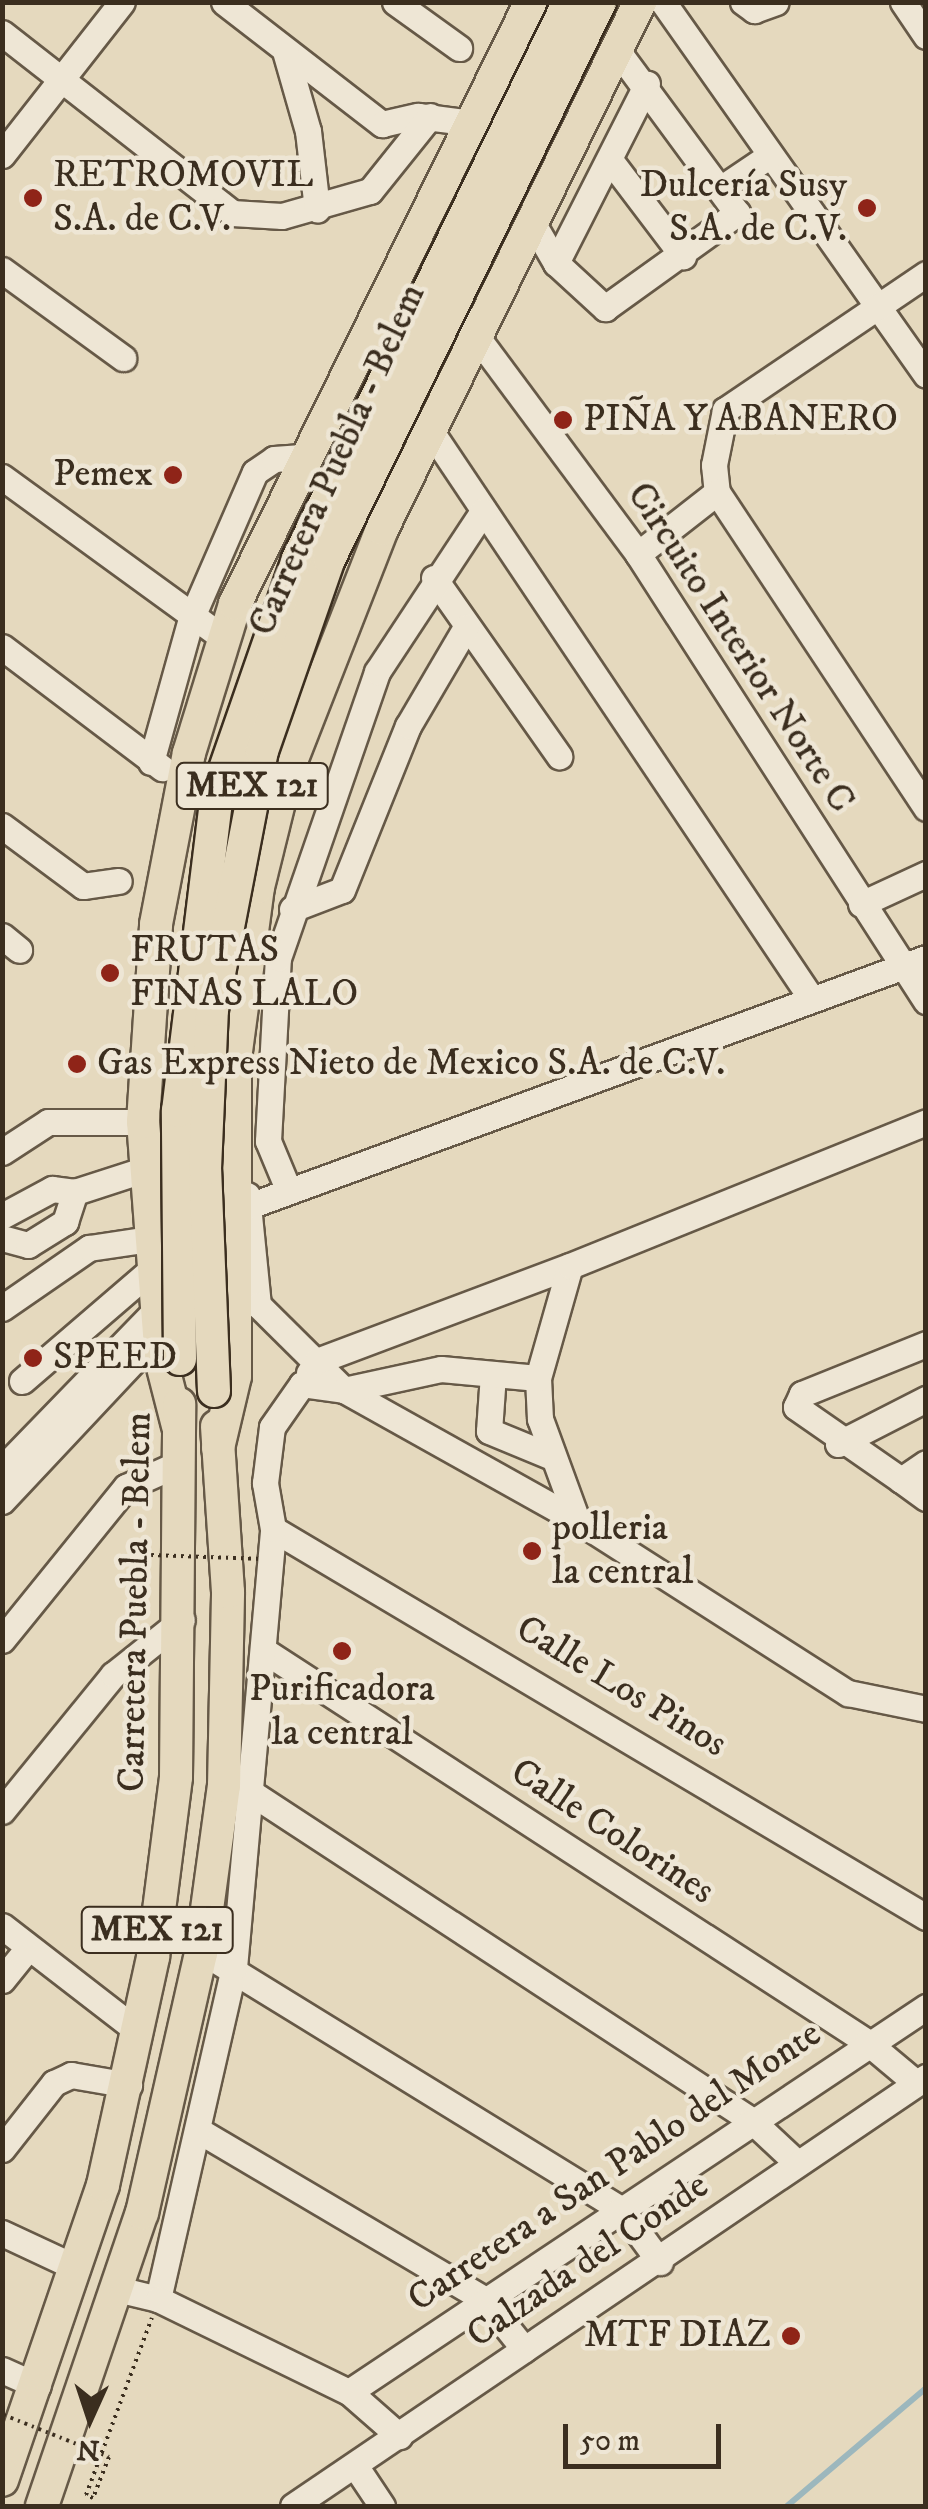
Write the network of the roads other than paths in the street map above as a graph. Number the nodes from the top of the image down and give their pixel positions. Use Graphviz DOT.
graph roads {
  1 [pos="122,2"];
  2 [pos="224,2"];
  3 [pos="395,2"];
  4 [pos="531,2"];
  5 [pos="569,2"];
  6 [pos="600,2"];
  7 [pos="640,2"];
  8 [pos="663,2"];
  9 [pos="743,2"];
  10 [pos="776,2"];
  11 [pos="902,2"];
  12 [pos="2,33"];
  13 [pos="926,36"];
  14 [pos="460,48"];
  15 [pos="285,50"];
  16 [pos="617,50"];
  17 [pos="63,81"];
  18 [pos="647,84"];
  19 [pos="430,116"];
  20 [pos="472,122"];
  21 [pos="2,154"];
  22 [pos="769,156"];
  23 [pos="610,160"];
  24 [pos="450,166"];
  25 [pos="724,188"];
  26 [pos="317,209"];
  27 [pos="532,222"];
  28 [pos="410,248"];
  29 [pos="683,256"];
  30 [pos="556,264"];
  31 [pos="2,270"];
  32 [pos="926,274"];
  33 [pos="876,303"];
  34 [pos="480,336"];
  35 [pos="123,358"];
  36 [pos="926,375"];
  37 [pos="345,378"];
  38 [pos="430,430"];
  39 [pos="305,457"];
  40 [pos="2,478"];
  41 [pos="717,492"];
  42 [pos="483,512"];
  43 [pos="638,554"];
  44 [pos="434,578"];
  45 [pos="192,620"];
  46 [pos="466,626"];
  47 [pos="224,638"];
  48 [pos="2,647"];
  49 [pos="559,756"];
  50 [pos="151,762"];
  51 [pos="184,780"];
  52 [pos="926,808"];
  53 [pos="2,826"];
  54 [pos="926,874"];
  55 [pos="119,881"];
  56 [pos="862,904"];
  57 [pos="292,910"];
  58 [pos="278,958"];
  59 [pos="914,961"];
  60 [pos="246,970"];
  61 [pos="811,998"];
  62 [pos="926,1001"];
  63 [pos="143,1122"];
  64 [pos="926,1122"];
  65 [pos="233,1146"];
  66 [pos="2,1152"];
  67 [pos="146,1169"];
  68 [pos="288,1189"];
  69 [pos="76,1192"];
  70 [pos="249,1206"];
  71 [pos="2,1216"];
  72 [pos="2,1238"];
  73 [pos="150,1254"];
  74 [pos="570,1266"];
  75 [pos="2,1308"];
  76 [pos="165,1335"];
  77 [pos="926,1344"];
  78 [pos="317,1361"];
  79 [pos="492,1374"];
  80 [pos="538,1378"];
  81 [pos="22,1382"];
  82 [pos="302,1384"];
  83 [pos="344,1390"];
  84 [pos="926,1399"];
  85 [pos="838,1444"];
  86 [pos="218,1448"];
  87 [pos="552,1457"];
  88 [pos="926,1463"];
  89 [pos="180,1464"];
  90 [pos="2,1468"];
  91 [pos="901,1480"];
  92 [pos="926,1498"];
  93 [pos="2,1501"];
  94 [pos="577,1520"];
  95 [pos="273,1529"];
  96 [pos="182,1620"];
  97 [pos="2,1640"];
  98 [pos="263,1650"];
  99 [pos="926,1709"];
  100 [pos="253,1794"];
  101 [pos="2,1812"];
  102 [pos="210,1882"];
  103 [pos="243,1884"];
  104 [pos="926,1917"];
  105 [pos="2,1926"];
  106 [pos="28,1948"];
  107 [pos="201,1953"];
  108 [pos="234,1968"];
  109 [pos="2,1980"];
  110 [pos="926,2007"];
  111 [pos="139,2032"];
  112 [pos="867,2042"];
  113 [pos="921,2080"];
  114 [pos="128,2085"];
  115 [pos="751,2120"];
  116 [pos="203,2133"];
  117 [pos="2,2150"];
  118 [pos="796,2162"];
  119 [pos="621,2209"];
  120 [pos="2,2233"];
  121 [pos="660,2262"];
  122 [pos="77,2268"];
  123 [pos="117,2288"];
  124 [pos="158,2300"];
  125 [pos="485,2300"];
  126 [pos="524,2349"];
  127 [pos="2,2370"];
  128 [pos="38,2386"];
  129 [pos="349,2392"];
  130 [pos="399,2436"];
  131 [pos="356,2467"];
  132 [pos="2,2480"];
  133 [pos="46,2502"];
  134 [pos="293,2506"];
  135 [pos="382,2506"];
  1 -- 17 [label="street"];
  2 -- 15 [label="street"];
  3 -- 14 [label="street"];
  4 -- 20 [label="main road"];
  5 -- 76 [label="main road, Carretera Puebla - Belem / MEX 121, bridge"];
  6 -- 86 [label="main road, Carretera Puebla - Belem / MEX 121, bridge"];
  7 -- 16 [label="main road"];
  8 -- 22 [label="street"];
  9 -- 10 [label="street"];
  11 -- 13 [label="street"];
  12 -- 17 [label="street"];
  15 -- 19 [label="street"];
  15 -- 26 [label="street"];
  16 -- 18 [label="street"];
  16 -- 27 [label="main road"];
  17 -- 21 [label="street"];
  17 -- 26 [label="street"];
  18 -- 23 [label="street"];
  18 -- 25 [label="street"];
  19 -- 20 [label="street"];
  19 -- 26 [label="street"];
  20 -- 24 [label="main road"];
  22 -- 25 [label="street"];
  22 -- 33 [label="street"];
  23 -- 29 [label="street"];
  23 -- 30 [label="street"];
  24 -- 27 [label="main road"];
  24 -- 28 [label="main road"];
  25 -- 29 [label="street"];
  27 -- 30 [label="street"];
  27 -- 34 [label="main road"];
  28 -- 34 [label="street, Circuito Interior Norte C"];
  28 -- 37 [label="main road"];
  29 -- 30 [label="street"];
  31 -- 35 [label="street"];
  32 -- 33 [label="street"];
  33 -- 36 [label="street"];
  33 -- 41 [label="street"];
  34 -- 38 [label="main road"];
  34 -- 43 [label="street, Circuito Interior Norte C"];
  37 -- 38 [label="main road"];
  37 -- 39 [label="main road"];
  38 -- 42 [label="street"];
  38 -- 60 [label="main road"];
  39 -- 45 [label="street"];
  39 -- 47 [label="main road"];
  40 -- 45 [label="street"];
  41 -- 43 [label="street"];
  41 -- 52 [label="street"];
  42 -- 44 [label="street"];
  42 -- 61 [label="street"];
  43 -- 56 [label="street, Circuito Interior Norte C"];
  44 -- 46 [label="street"];
  44 -- 57 [label="street"];
  45 -- 47 [label="street"];
  45 -- 50 [label="street"];
  46 -- 49 [label="street"];
  46 -- 57 [label="street"];
  47 -- 51 [label="main road"];
  48 -- 50 [label="street"];
  50 -- 51 [label="street"];
  51 -- 63 [label="main road"];
  53 -- 55 [label="street"];
  54 -- 56 [label="street"];
  56 -- 59 [label="street, Circuito Interior Norte C"];
  57 -- 58 [label="street"];
  58 -- 60 [label="street"];
  58 -- 68 [label="street"];
  59 -- 61 [label="street"];
  59 -- 62 [label="street, Circuito Interior Norte C"];
  60 -- 65 [label="main road"];
  61 -- 68 [label="street"];
  63 -- 66 [label="street"];
  63 -- 67 [label="main road"];
  64 -- 74 [label="street"];
  65 -- 70 [label="street"];
  65 -- 86 [label="main road"];
  67 -- 69 [label="street"];
  67 -- 73 [label="main road"];
  68 -- 70 [label="street"];
  69 -- 71 [label="street"];
  69 -- 72 [label="street"];
  70 -- 78 [label="street"];
  73 -- 75 [label="street"];
  73 -- 76 [label="main road"];
  73 -- 81 [label="street"];
  74 -- 78 [label="street"];
  74 -- 80 [label="street"];
  76 -- 89 [label="main road, Carretera Puebla - Belem / MEX 121"];
  76 -- 90 [label="street"];
  76 -- 93 [label="street"];
  77 -- 85 [label="street"];
  78 -- 82 [label="street"];
  78 -- 83 [label="street"];
  79 -- 80 [label="street"];
  79 -- 83 [label="street"];
  79 -- 87 [label="street"];
  80 -- 87 [label="street"];
  82 -- 83 [label="street"];
  82 -- 95 [label="street"];
  83 -- 94 [label="street"];
  84 -- 85 [label="street"];
  85 -- 91 [label="street"];
  86 -- 102 [label="main road, Carretera Puebla - Belem / MEX 121"];
  87 -- 94 [label="street"];
  88 -- 91 [label="street"];
  89 -- 96 [label="main road, Carretera Puebla - Belem / MEX 121"];
  89 -- 97 [label="street"];
  91 -- 92 [label="street"];
  94 -- 99 [label="street"];
  95 -- 98 [label="street"];
  95 -- 104 [label="street, Calle Los Pinos"];
  96 -- 101 [label="street"];
  96 -- 111 [label="main road, Carretera Puebla - Belem / MEX 121"];
  98 -- 100 [label="street"];
  98 -- 112 [label="street, Calle Colorines"];
  100 -- 103 [label="street"];
  100 -- 115 [label="street"];
  102 -- 103 [label="street"];
  102 -- 107 [label="main road, Carretera Puebla - Belem / MEX 121"];
  103 -- 108 [label="street"];
  105 -- 106 [label="street"];
  106 -- 109 [label="street"];
  106 -- 111 [label="street"];
  107 -- 108 [label="street"];
  107 -- 123 [label="main road, Carretera Puebla - Belem / MEX 121"];
  108 -- 116 [label="street"];
  108 -- 119 [label="street"];
  110 -- 112 [label="street, Carretera a San Pablo del Monte"];
  111 -- 114 [label="main road, Carretera Puebla - Belem / MEX 121"];
  112 -- 113 [label="street, Calle Colorines"];
  112 -- 115 [label="street, Carretera a San Pablo del Monte"];
  113 -- 118 [label="street, Calzada del Conde"];
  114 -- 117 [label="street"];
  114 -- 122 [label="main road, Carretera Puebla - Belem / MEX 121"];
  115 -- 118 [label="street"];
  115 -- 119 [label="street, Carretera a San Pablo del Monte"];
  116 -- 124 [label="street"];
  116 -- 125 [label="street"];
  118 -- 121 [label="street, Calzada del Conde"];
  119 -- 121 [label="street"];
  119 -- 125 [label="street, Carretera a San Pablo del Monte"];
  120 -- 122 [label="street"];
  121 -- 126 [label="street, Calzada del Conde"];
  122 -- 128 [label="main road, Carretera Puebla - Belem / MEX 121"];
  123 -- 124 [label="street"];
  123 -- 133 [label="main road, Carretera Puebla - Belem / MEX 121"];
  124 -- 129 [label="street"];
  125 -- 126 [label="street"];
  125 -- 129 [label="street, Carretera a San Pablo del Monte"];
  126 -- 130 [label="street, Calzada del Conde"];
  127 -- 128 [label="street"];
  128 -- 132 [label="main road, Carretera Puebla - Belem / MEX 121"];
  129 -- 130 [label="street"];
  130 -- 131 [label="street, Calzada del Conde"];
  131 -- 134 [label="street, Calzada del Conde"];
  131 -- 135 [label="street"];
}
